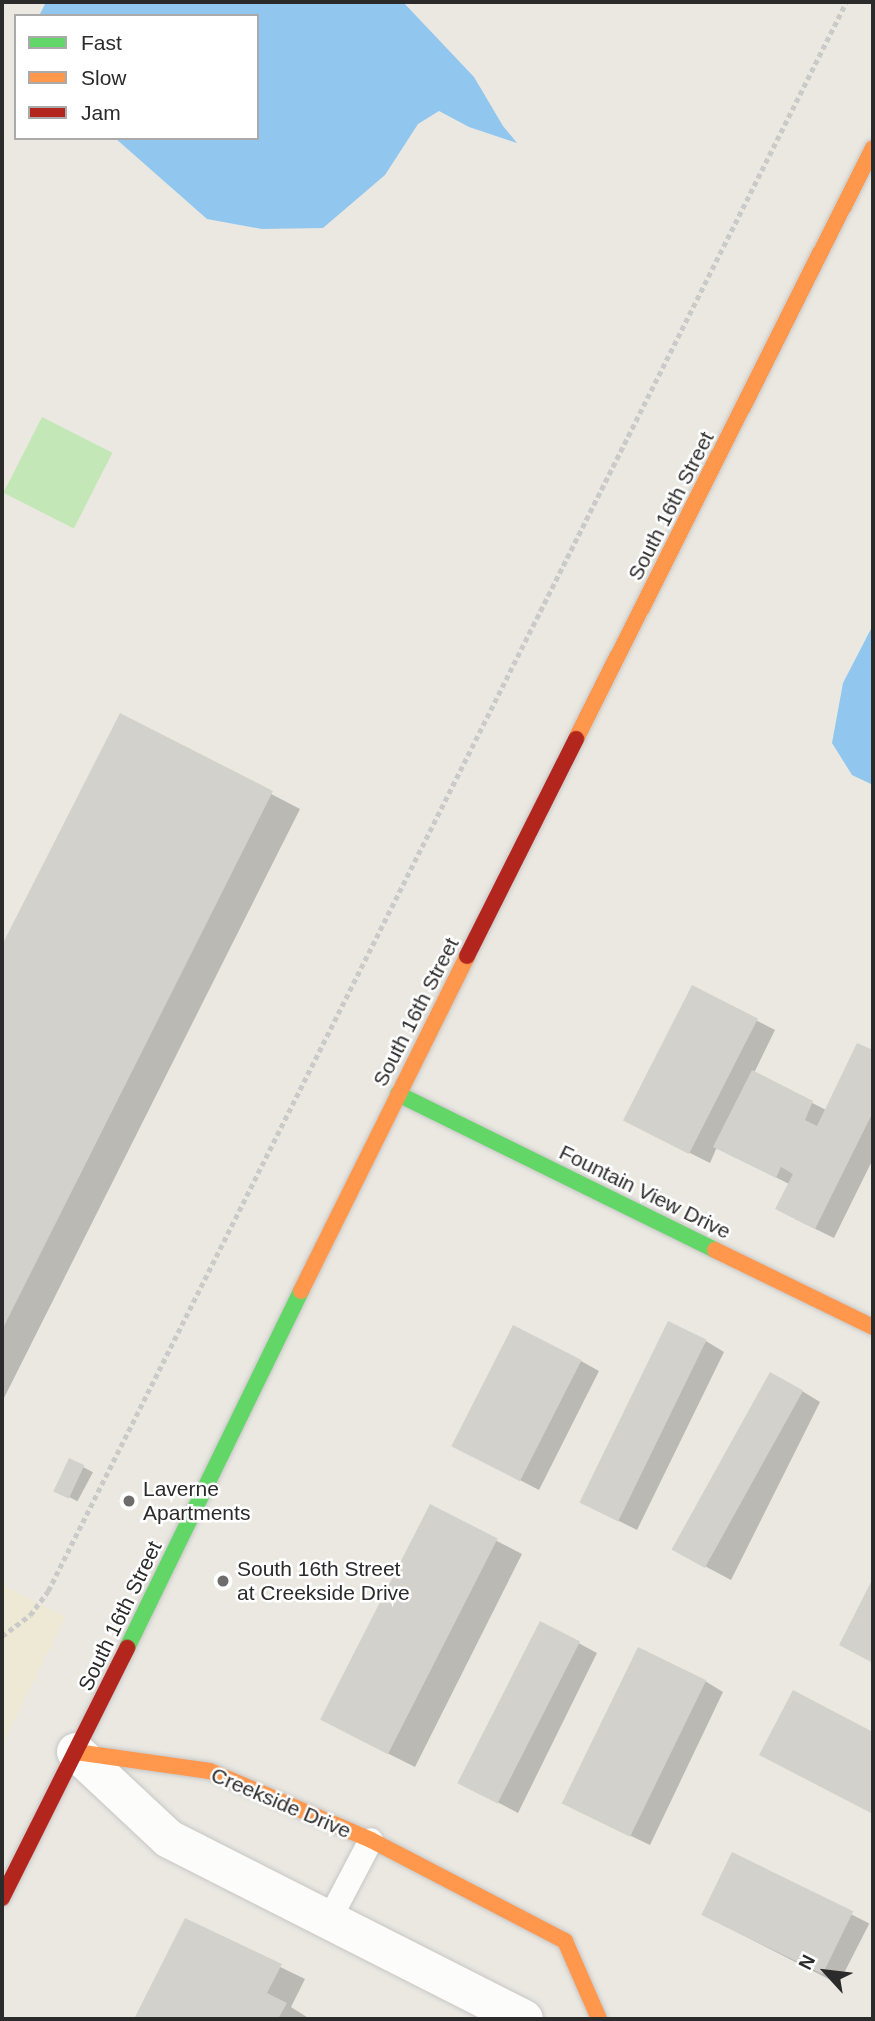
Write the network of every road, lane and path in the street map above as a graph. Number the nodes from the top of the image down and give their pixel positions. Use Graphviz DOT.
graph roads {
  1 [pos="846,2"];
  2 [pos="873,148"];
  3 [pos="398,1094"];
  4 [pos="873,1327"];
  5 [pos="2,1636"];
  6 [pos="76,1752"];
  7 [pos="371,1840"];
  8 [pos="2,1898"];
  9 [pos="329,1920"];
  10 [pos="524,2019"];
  11 [pos="598,2019"];
  1 -- 5 [label="path"];
  2 -- 3 [label="main road, South 16th Street"];
  3 -- 4 [label="main road, Fountain View Drive"];
  3 -- 6 [label="main road, South 16th Street"];
  6 -- 7 [label="main road, Creekside Drive"];
  6 -- 8 [label="main road, South 16th Street"];
  6 -- 9 [label="street"];
  7 -- 9 [label="lane"];
  7 -- 11 [label="main road, Creekside Drive"];
  9 -- 10 [label="street"];
}
